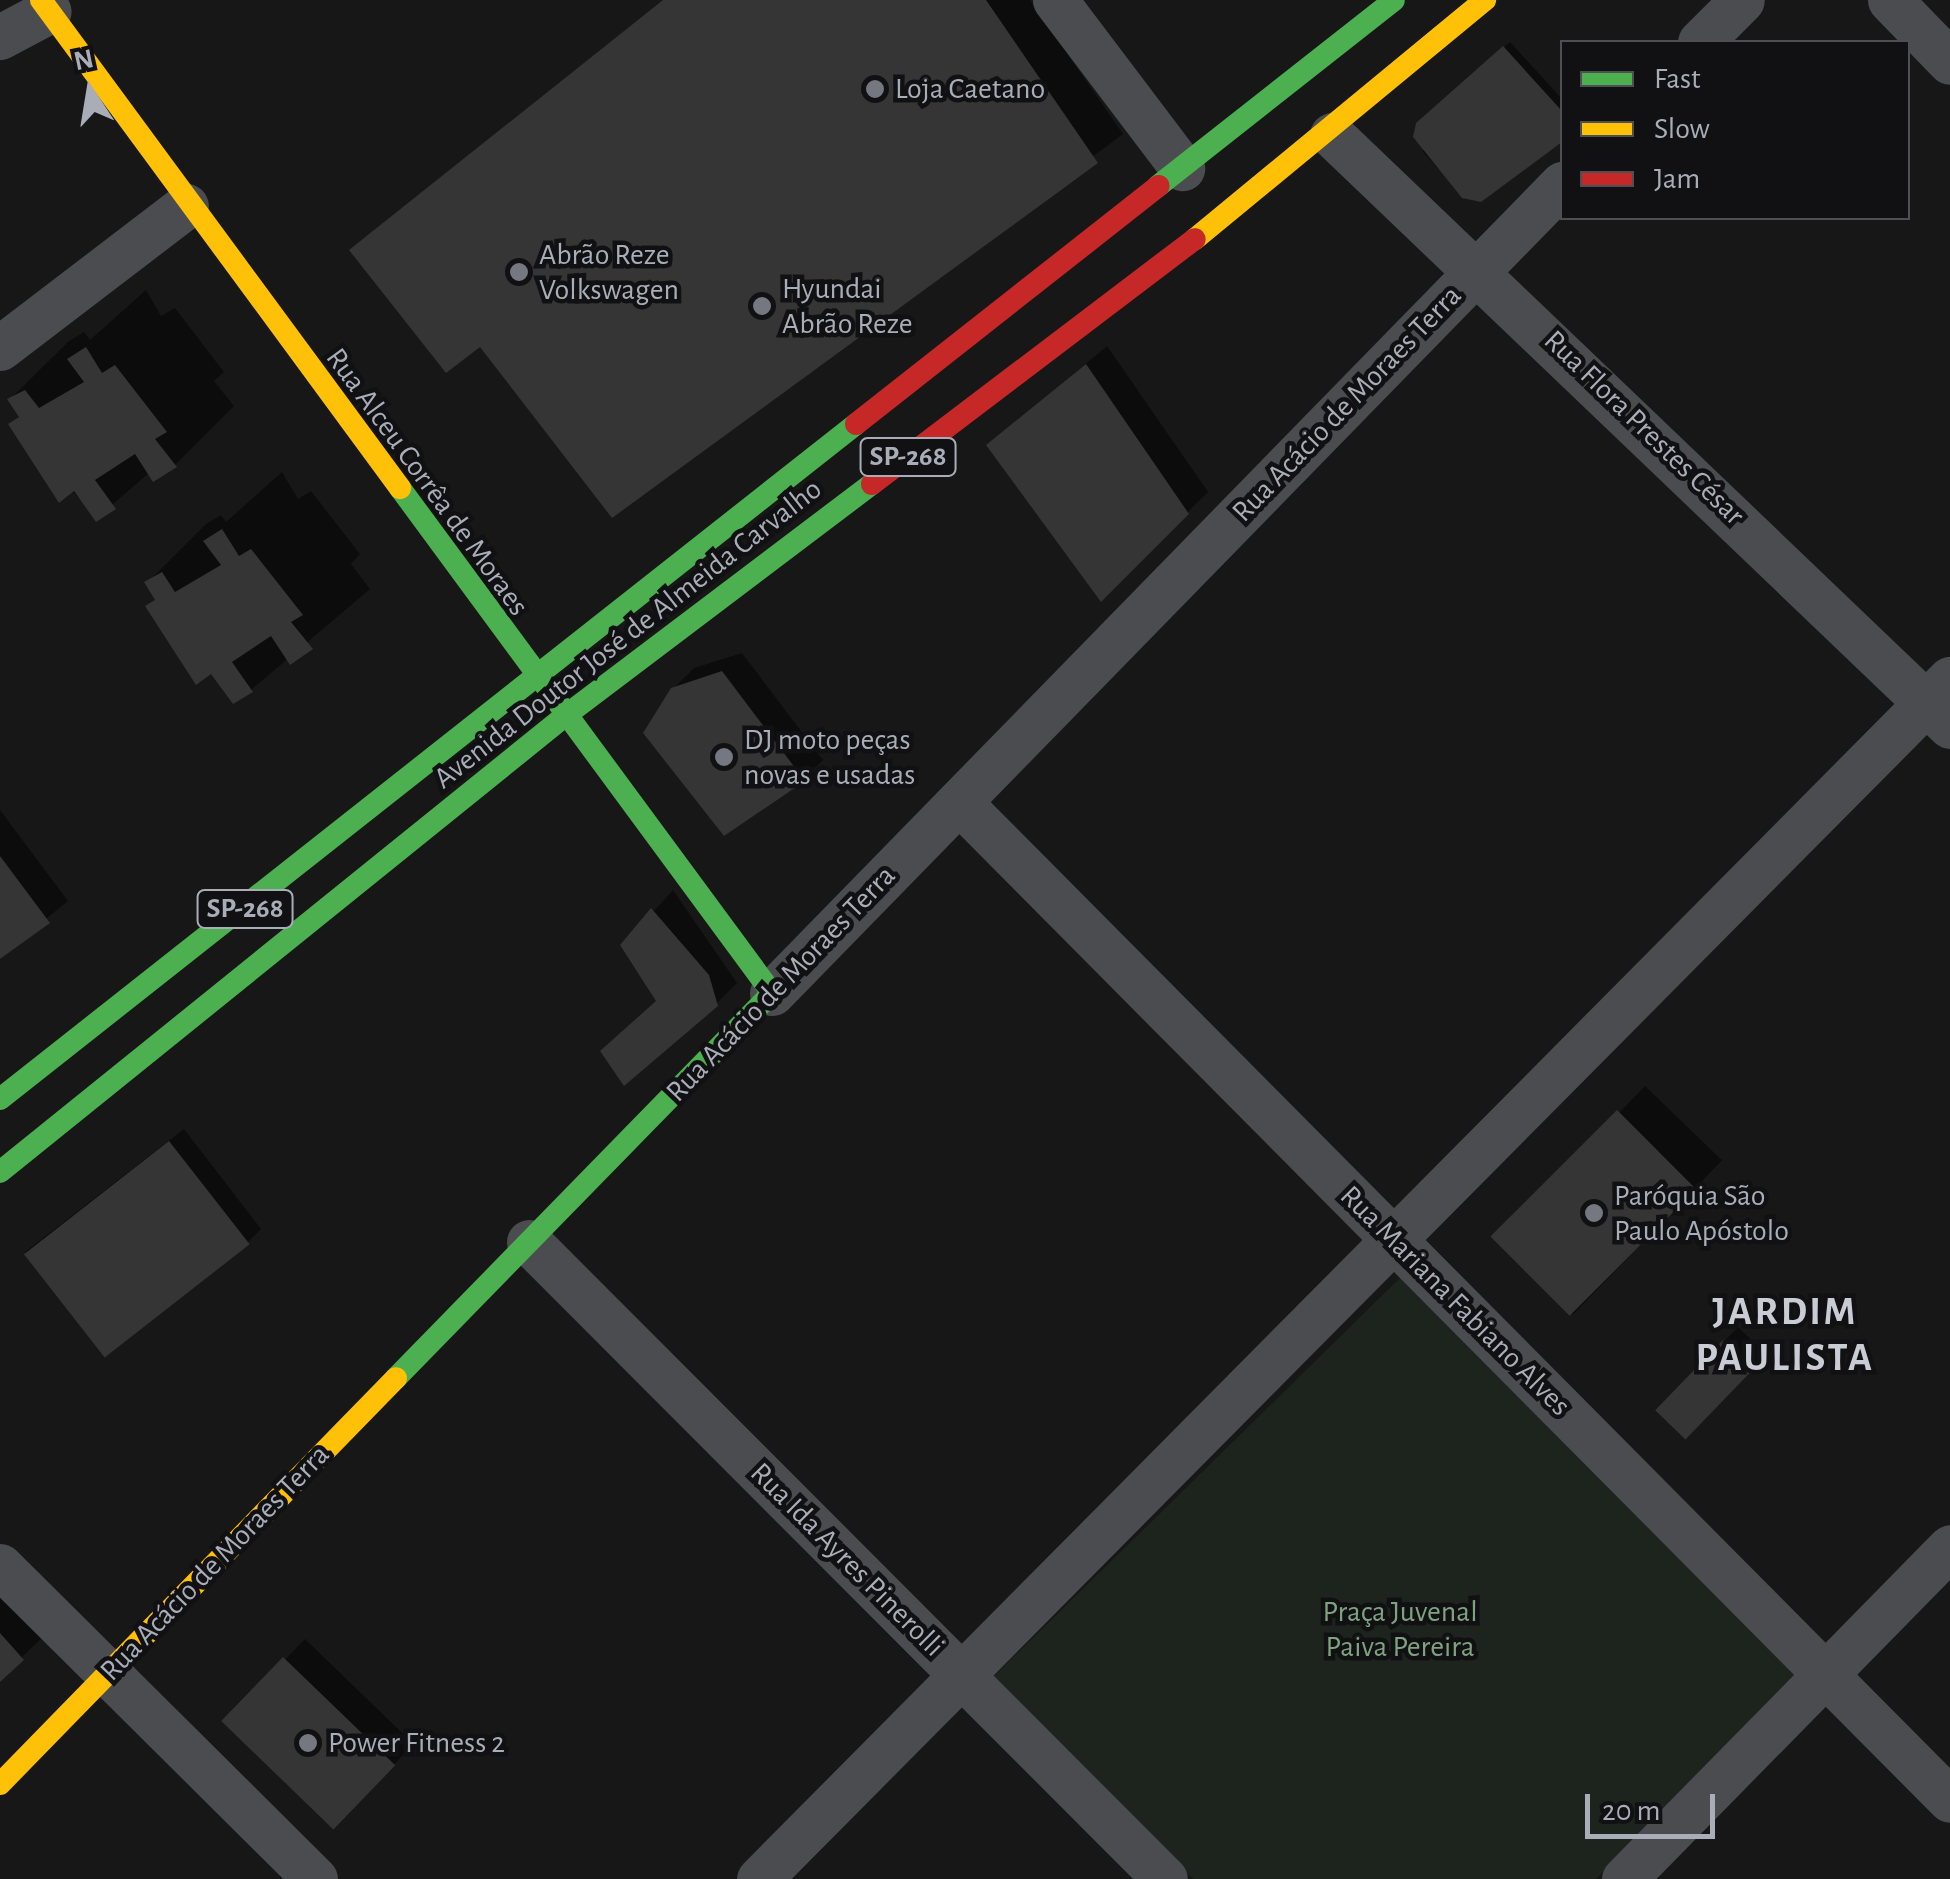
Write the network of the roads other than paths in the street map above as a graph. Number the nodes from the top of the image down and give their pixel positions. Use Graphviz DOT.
graph roads {
  1 [pos="1055,0"];
  2 [pos="1394,0"];
  3 [pos="1484,0"];
  4 [pos="1742,0"];
  5 [pos="1890,0"];
  6 [pos="45,5"];
  7 [pos="0,37"];
  8 [pos="1702,40"];
  9 [pos="1950,62"];
  10 [pos="1332,135"];
  11 [pos="1182,168"];
  12 [pos="1560,186"];
  13 [pos="186,206"];
  14 [pos="1480,268"];
  15 [pos="0,348"];
  16 [pos="538,682"];
  17 [pos="1942,702"];
  18 [pos="565,716"];
  19 [pos="959,802"];
  20 [pos="772,994"];
  21 [pos="0,1100"];
  22 [pos="0,1172"];
  23 [pos="529,1242"];
  24 [pos="1397,1242"];
  25 [pos="1950,1547"];
  26 [pos="0,1566"];
  27 [pos="110,1672"];
  28 [pos="1824,1675"];
  29 [pos="962,1676"];
  30 [pos="0,1784"];
  31 [pos="1950,1800"];
  32 [pos="315,1879"];
  33 [pos="760,1879"];
  34 [pos="1165,1879"];
  35 [pos="1624,1879"];
  1 -- 11 [label="street"];
  2 -- 11 [label="main road, Avenida Doutor José de Almeida Carvalho / SP-268"];
  3 -- 10 [label="main road, Avenida Doutor José de Almeida Carvalho / SP-268"];
  4 -- 8 [label="street"];
  5 -- 9 [label="street"];
  6 -- 7 [label="street"];
  6 -- 13 [label="main road, Rua Alceu Corrêa de Moraes"];
  10 -- 14 [label="street, Rua Flora Prestes César"];
  10 -- 18 [label="main road, Avenida Doutor José de Almeida Carvalho / SP-268"];
  11 -- 16 [label="main road, Avenida Doutor José de Almeida Carvalho / SP-268"];
  12 -- 14 [label="street, Rua Acácio de Moraes Terra"];
  13 -- 15 [label="street"];
  13 -- 16 [label="main road, Rua Alceu Corrêa de Moraes"];
  14 -- 17 [label="street, Rua Flora Prestes César"];
  14 -- 19 [label="street, Rua Acácio de Moraes Terra"];
  16 -- 18 [label="main road, Rua Alceu Corrêa de Moraes"];
  16 -- 21 [label="main road, Avenida Doutor José de Almeida Carvalho / SP-268"];
  17 -- 24 [label="street"];
  18 -- 20 [label="main road, Rua Alceu Corrêa de Moraes"];
  18 -- 22 [label="main road, Avenida Doutor José de Almeida Carvalho / SP-268"];
  19 -- 20 [label="street, Rua Acácio de Moraes Terra"];
  19 -- 24 [label="street, Rua Mariana Fabiano Alves"];
  20 -- 23 [label="main road, Rua Acácio de Moraes Terra"];
  23 -- 27 [label="main road, Rua Acácio de Moraes Terra"];
  23 -- 29 [label="street, Rua Ida Ayres Pinerolli"];
  24 -- 28 [label="street, Rua Mariana Fabiano Alves"];
  24 -- 29 [label="street"];
  25 -- 28 [label="street"];
  26 -- 27 [label="street"];
  27 -- 30 [label="main road, Rua Acácio de Moraes Terra"];
  27 -- 32 [label="street"];
  28 -- 31 [label="street, Rua Mariana Fabiano Alves"];
  28 -- 35 [label="street"];
  29 -- 33 [label="street"];
  29 -- 34 [label="street, Rua Ida Ayres Pinerolli"];
}
